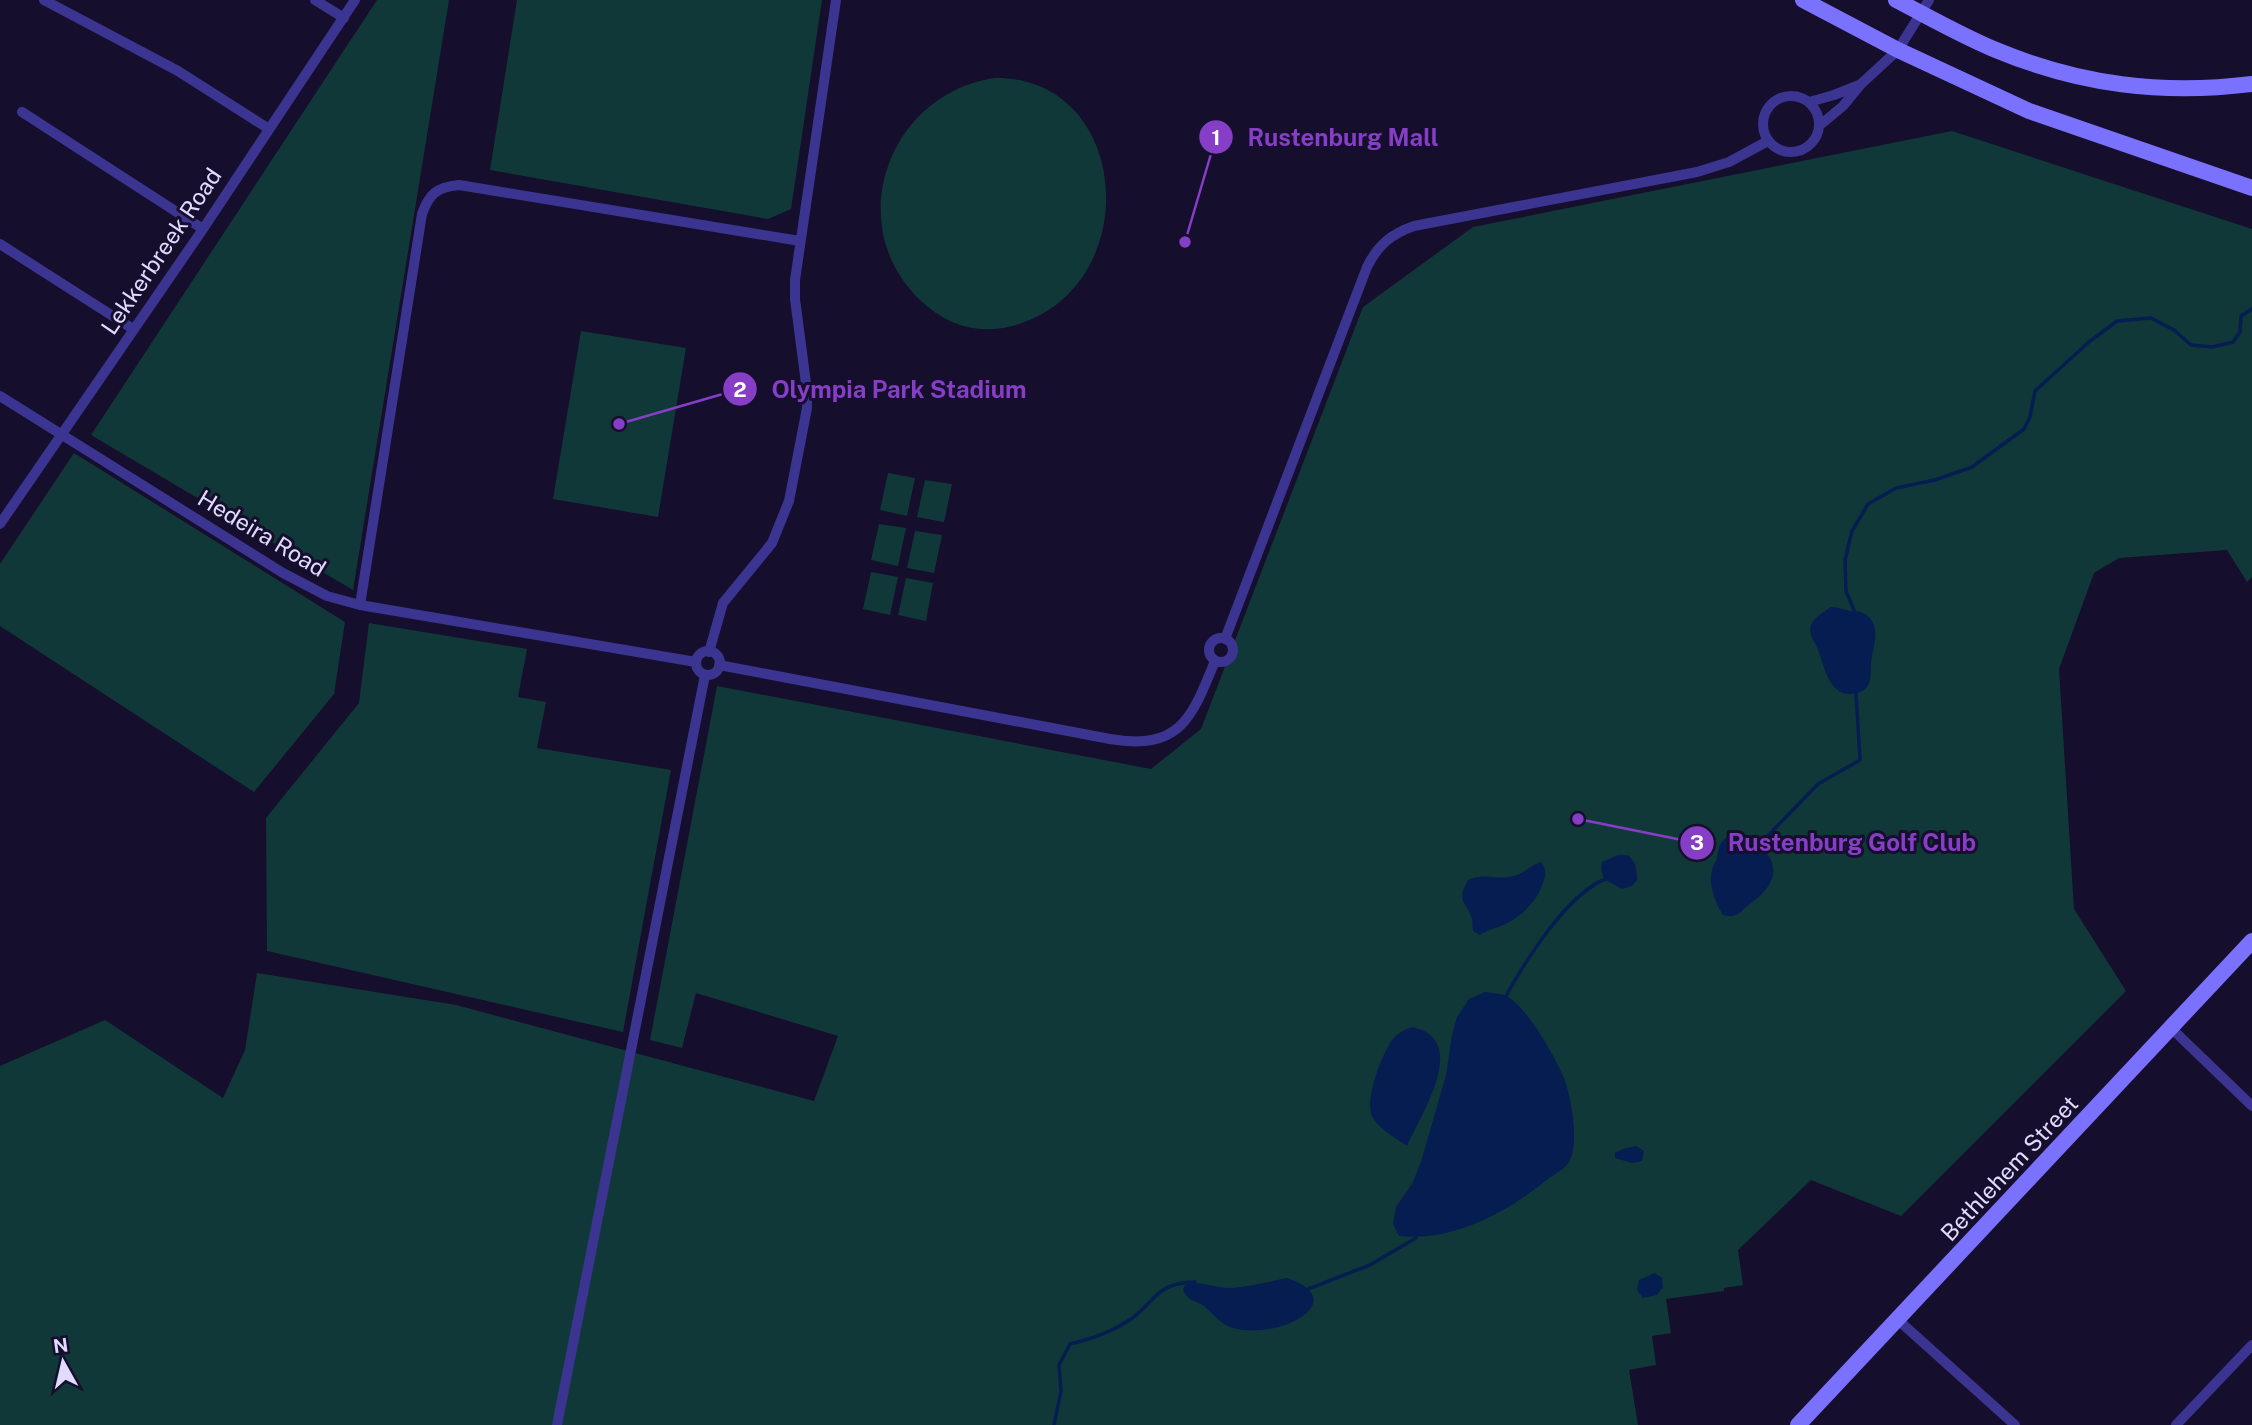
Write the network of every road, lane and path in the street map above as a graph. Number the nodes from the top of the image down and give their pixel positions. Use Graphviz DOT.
graph roads {
  1 [pos="44,0"];
  2 [pos="314,0"];
  3 [pos="355,0"];
  4 [pos="836,0"];
  5 [pos="1803,0"];
  6 [pos="1896,0"];
  7 [pos="1925,6"];
  8 [pos="344,18"];
  9 [pos="1898,50"];
  10 [pos="1861,84"];
  11 [pos="2252,84"];
  12 [pos="1809,102"];
  13 [pos="22,112"];
  14 [pos="1819,126"];
  15 [pos="269,129"];
  16 [pos="1768,141"];
  17 [pos="2252,188"];
  18 [pos="203,229"];
  19 [pos="800,241"];
  20 [pos="0,244"];
  21 [pos="133,329"];
  22 [pos="0,396"];
  23 [pos="61,434"];
  24 [pos="0,524"];
  25 [pos="360,605"];
  26 [pos="1225,639"];
  27 [pos="709,652"];
  28 [pos="1214,661"];
  29 [pos="696,662"];
  30 [pos="719,665"];
  31 [pos="705,675"];
  32 [pos="2252,941"];
  33 [pos="2171,1028"];
  34 [pos="2252,1106"];
  35 [pos="1897,1319"];
  36 [pos="2252,1345"];
  37 [pos="557,1425"];
  38 [pos="1798,1425"];
  39 [pos="2015,1425"];
  40 [pos="2176,1425"];
  1 -- 15 [label="street"];
  2 -- 8 [label="street"];
  3 -- 8 [label="street, Lekkerbreek Road"];
  4 -- 19 [label="street"];
  5 -- 9 [label="main road"];
  6 -- 7 [label="main road"];
  7 -- 9 [label="street"];
  7 -- 11 [label="main road"];
  8 -- 15 [label="street, Lekkerbreek Road"];
  9 -- 10 [label="street"];
  9 -- 17 [label="main road"];
  10 -- 12 [label="street"];
  10 -- 14 [label="street"];
  12 -- 14 [label="street"];
  12 -- 16 [label="street"];
  13 -- 18 [label="street"];
  14 -- 16 [label="street"];
  15 -- 18 [label="street, Lekkerbreek Road"];
  16 -- 26 [label="street"];
  18 -- 21 [label="street, Lekkerbreek Road"];
  19 -- 25 [label="street"];
  19 -- 27 [label="street"];
  20 -- 21 [label="street"];
  21 -- 23 [label="street, Lekkerbreek Road"];
  22 -- 23 [label="street, Hedeira Road"];
  23 -- 24 [label="street, Lekkerbreek Road"];
  23 -- 25 [label="street, Hedeira Road"];
  25 -- 29 [label="street, Hedeira Road"];
  26 -- 28 [label="street"];
  26 -- 28 [label="street"];
  27 -- 29 [label="street"];
  27 -- 30 [label="street"];
  28 -- 30 [label="street"];
  29 -- 31 [label="street"];
  30 -- 31 [label="street"];
  31 -- 37 [label="street"];
  32 -- 33 [label="main road, Bethlehem Street"];
  33 -- 34 [label="street"];
  33 -- 35 [label="main road, Bethlehem Street"];
  35 -- 38 [label="main road, Bethlehem Street"];
  35 -- 39 [label="street"];
  36 -- 40 [label="street"];
}
